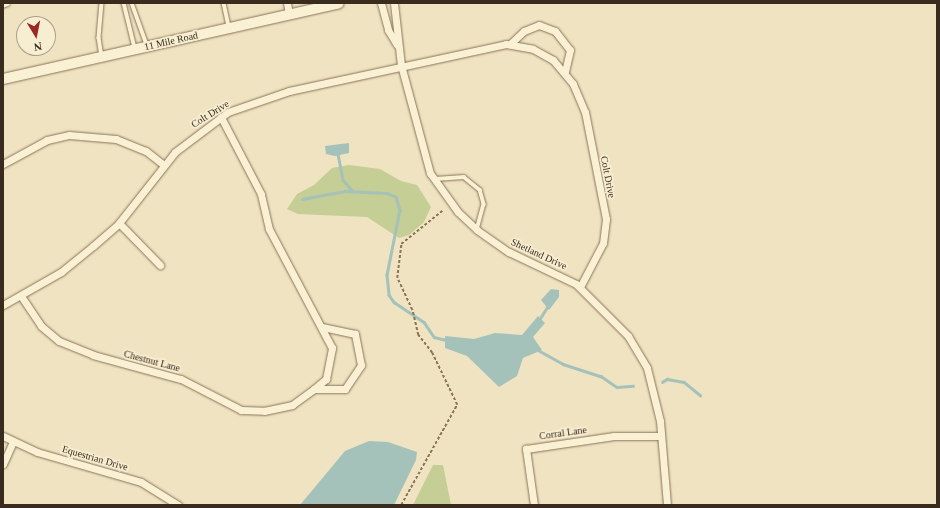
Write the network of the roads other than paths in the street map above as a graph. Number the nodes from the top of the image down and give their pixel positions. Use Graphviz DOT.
graph roads {
  1 [pos="102,3"];
  2 [pos="124,3"];
  3 [pos="132,3"];
  4 [pos="224,3"];
  5 [pos="287,3"];
  6 [pos="339,3"];
  7 [pos="381,3"];
  8 [pos="394,3"];
  9 [pos="8,4"];
  10 [pos="3,6"];
  11 [pos="289,14"];
  12 [pos="229,28"];
  13 [pos="510,44"];
  14 [pos="397,45"];
  15 [pos="148,46"];
  16 [pos="135,49"];
  17 [pos="102,57"];
  18 [pos="401,65"];
  19 [pos="565,71"];
  20 [pos="3,79"];
  21 [pos="221,117"];
  22 [pos="3,164"];
  23 [pos="164,165"];
  24 [pos="434,179"];
  25 [pos="119,223"];
  26 [pos="477,230"];
  27 [pos="160,265"];
  28 [pos="580,287"];
  29 [pos="21,296"];
  30 [pos="3,305"];
  31 [pos="322,327"];
  32 [pos="314,389"];
  33 [pos="3,436"];
  34 [pos="660,436"];
  35 [pos="13,442"];
  36 [pos="3,464"];
  37 [pos="178,505"];
  38 [pos="534,505"];
  39 [pos="667,505"];
  1 -- 17 [label="lane"];
  2 -- 16 [label="lane"];
  3 -- 15 [label="lane"];
  4 -- 12 [label="lane"];
  5 -- 11 [label="street"];
  6 -- 11 [label="street, 11 Mile Road"];
  7 -- 14 [label="street, Shetland Drive"];
  8 -- 14 [label="street, Shetland Drive"];
  9 -- 10 [label="lane"];
  11 -- 12 [label="street, 11 Mile Road"];
  12 -- 15 [label="street, 11 Mile Road"];
  13 -- 18 [label="street, Colt Drive"];
  13 -- 19 [label="street, Colt Drive"];
  13 -- 19 [label="street"];
  14 -- 18 [label="street, Shetland Drive"];
  15 -- 16 [label="street, 11 Mile Road"];
  16 -- 17 [label="street, 11 Mile Road"];
  17 -- 20 [label="street, 11 Mile Road"];
  18 -- 21 [label="street, Colt Drive"];
  18 -- 24 [label="street, Shetland Drive"];
  19 -- 28 [label="street, Colt Drive"];
  21 -- 23 [label="street, Colt Drive"];
  21 -- 31 [label="street, Chestnut Lane"];
  22 -- 23 [label="street"];
  23 -- 25 [label="street, Colt Drive"];
  24 -- 26 [label="street, Shetland Drive"];
  24 -- 26 [label="lane"];
  25 -- 27 [label="street"];
  25 -- 29 [label="street, Colt Drive"];
  26 -- 28 [label="street, Shetland Drive"];
  28 -- 34 [label="street, Shetland Drive"];
  29 -- 30 [label="street, Colt Drive"];
  29 -- 32 [label="street, Chestnut Lane"];
  31 -- 32 [label="street, Chestnut Lane"];
  31 -- 32 [label="street"];
  33 -- 35 [label="street, Equestrian Drive"];
  34 -- 38 [label="street, Corral Lane"];
  34 -- 39 [label="street, Shetland Drive"];
  35 -- 36 [label="street"];
  35 -- 37 [label="street, Equestrian Drive"];
}
